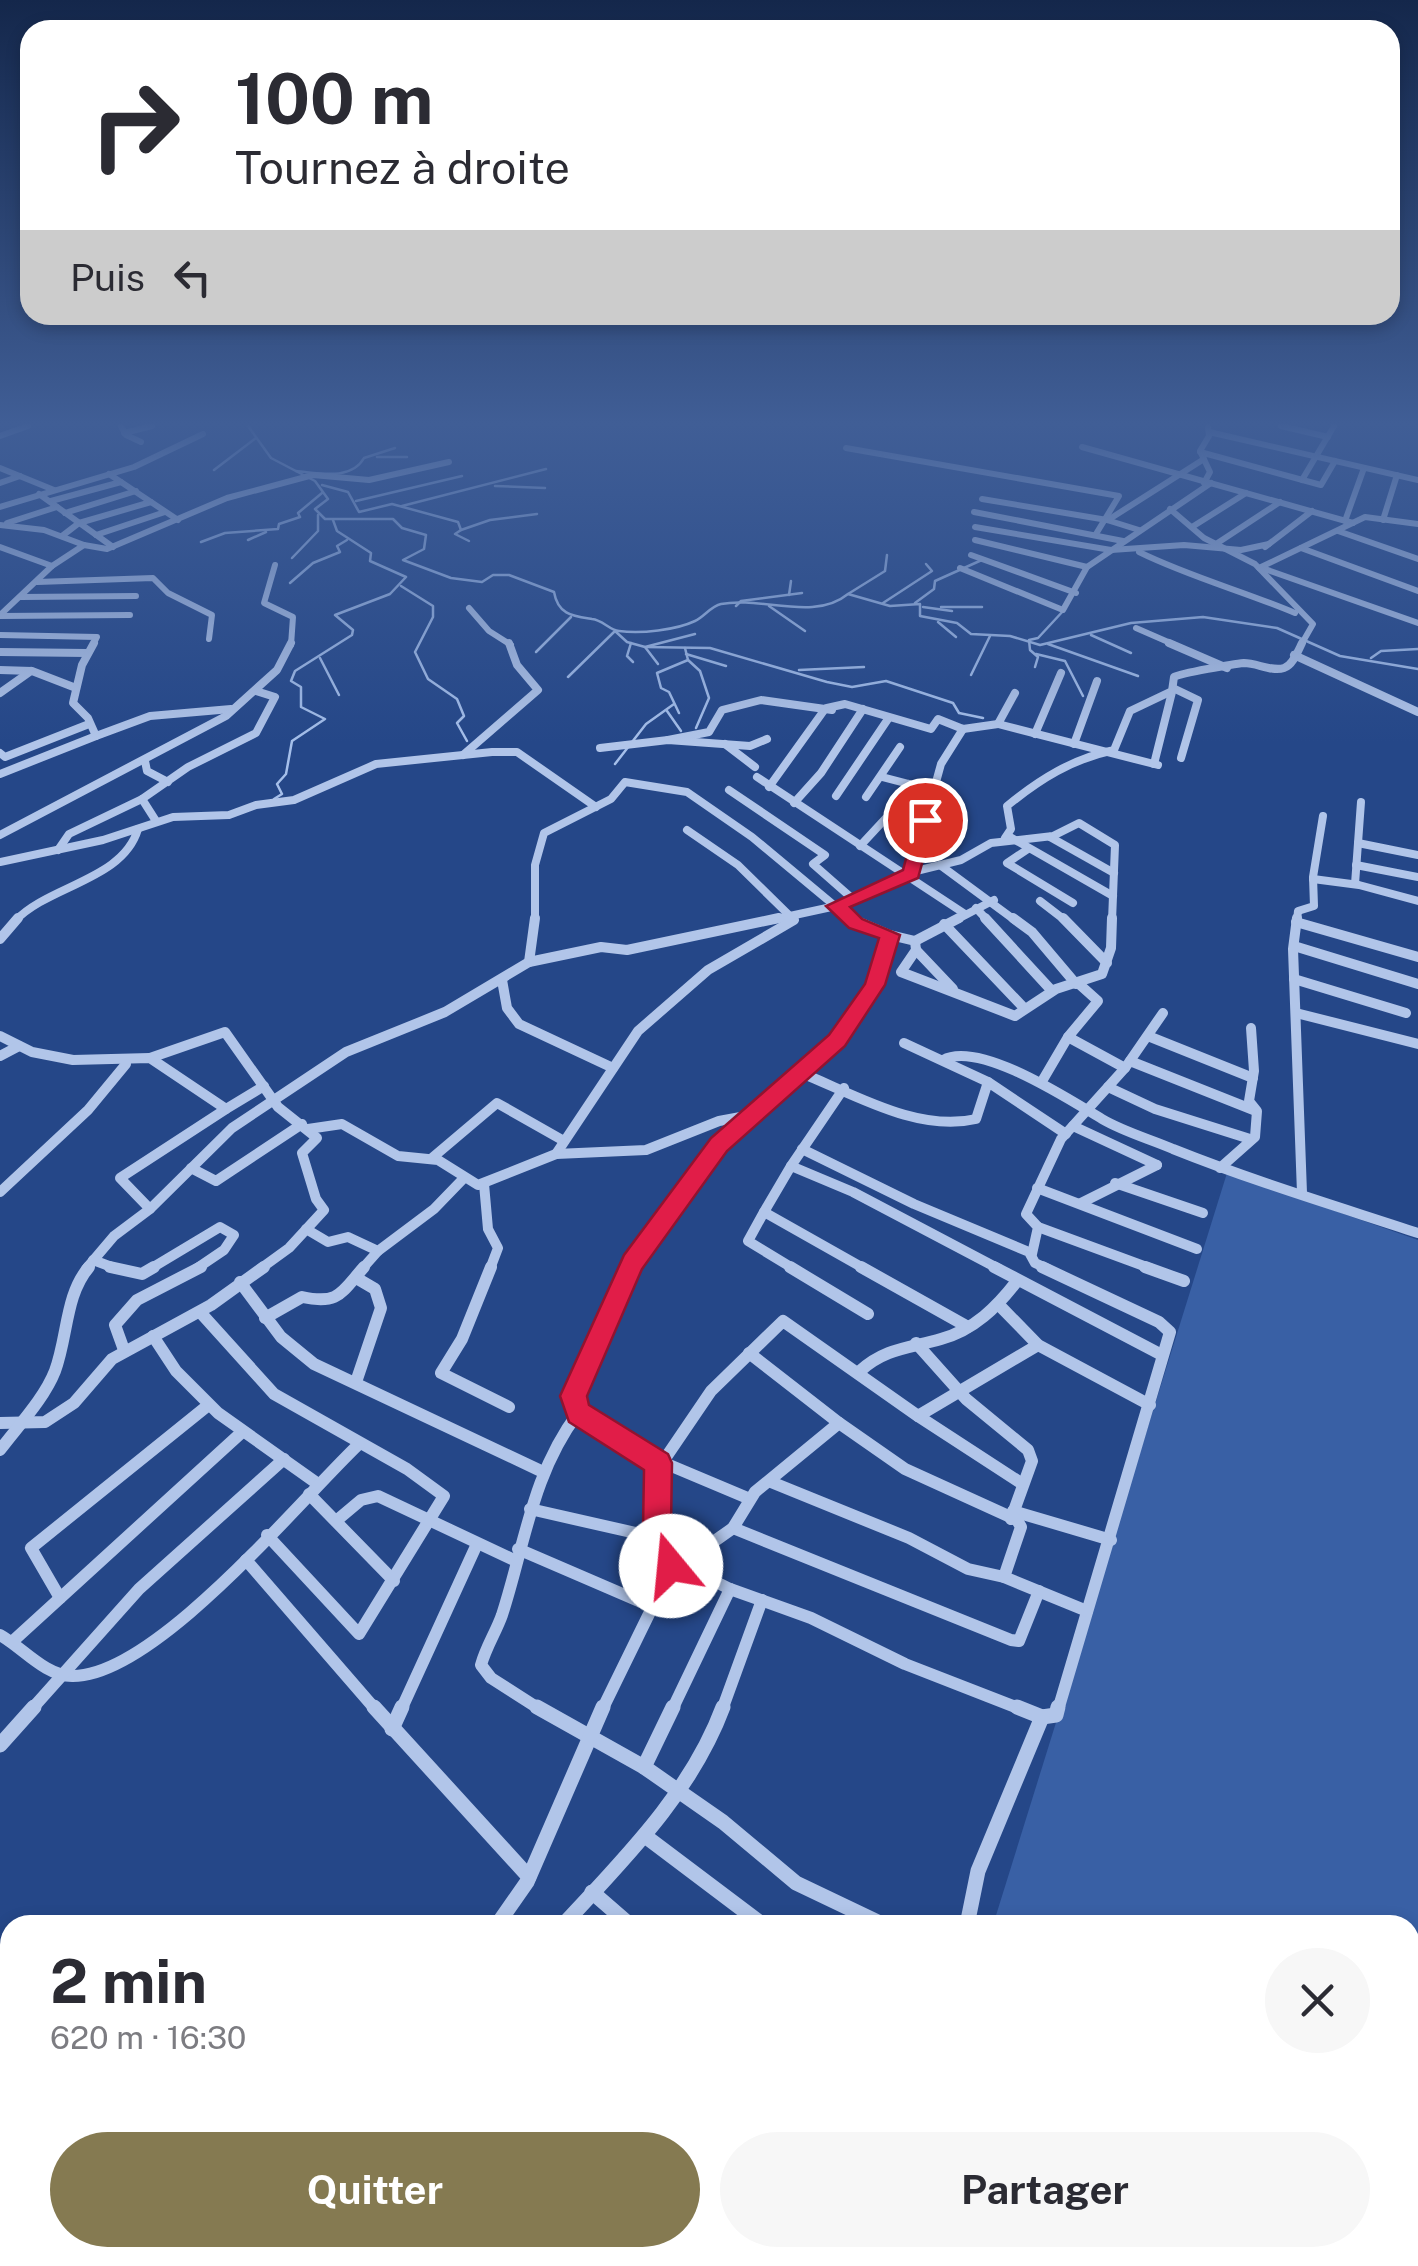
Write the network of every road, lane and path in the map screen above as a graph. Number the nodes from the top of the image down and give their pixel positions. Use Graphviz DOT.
graph roads {
  1 [pos="36,532"];
  2 [pos="68,532"];
  3 [pos="93,532"];
  4 [pos="103,532"];
  5 [pos="150,532"];
  6 [pos="998,532"];
  7 [pos="1084,532"];
  8 [pos="1136,532"];
  9 [pos="1200,532"];
  10 [pos="1235,532"];
  11 [pos="1285,532"];
  12 [pos="1334,532"];
  13 [pos="1343,532"];
  14 [pos="96,534"];
  15 [pos="1096,534"];
  16 [pos="62,536"];
  17 [pos="975,540"];
  18 [pos="1123,541"];
  19 [pos="1418,543"];
  20 [pos="84,544"];
  21 [pos="1216,544"];
  22 [pos="1269,544"];
  23 [pos="0,547"];
  24 [pos="113,547"];
  25 [pos="1301,548"];
  26 [pos="1112,550"];
  27 [pos="1132,550"];
  28 [pos="1228,550"];
  29 [pos="971,555"];
  30 [pos="1414,558"];
  31 [pos="1248,560"];
  32 [pos="274,565"];
  33 [pos="52,566"];
  34 [pos="1087,567"];
  35 [pos="960,568"];
  36 [pos="1260,568"];
  37 [pos="37,582"];
  38 [pos="1418,591"];
  39 [pos="1076,593"];
  40 [pos="136,596"];
  41 [pos="18,599"];
  42 [pos="0,600"];
  43 [pos="468,608"];
  44 [pos="130,615"];
  45 [pos="0,616"];
  46 [pos="1305,617"];
  47 [pos="1418,624"];
  48 [pos="1136,628"];
  49 [pos="0,635"];
  50 [pos="210,639"];
  51 [pos="0,652"];
  52 [pos="87,653"];
  53 [pos="1294,655"];
  54 [pos="1228,668"];
  55 [pos="0,670"];
  56 [pos="32,671"];
  57 [pos="1062,673"];
  58 [pos="1097,681"];
  59 [pos="76,688"];
  60 [pos="1172,690"];
  61 [pos="256,691"];
  62 [pos="0,693"];
  63 [pos="1015,693"];
  64 [pos="829,709"];
  65 [pos="863,709"];
  66 [pos="232,710"];
  67 [pos="1418,712"];
  68 [pos="888,719"];
  69 [pos="90,724"];
  70 [pos="998,724"];
  71 [pos="963,729"];
  72 [pos="1035,734"];
  73 [pos="96,736"];
  74 [pos="668,740"];
  75 [pos="767,740"];
  76 [pos="725,744"];
  77 [pos="1074,744"];
  78 [pos="36,746"];
  79 [pos="900,747"];
  80 [pos="600,748"];
  81 [pos="1109,753"];
  82 [pos="46,755"];
  83 [pos="2,756"];
  84 [pos="462,756"];
  85 [pos="1181,758"];
  86 [pos="145,762"];
  87 [pos="755,766"];
  88 [pos="0,774"];
  89 [pos="882,777"];
  90 [pos="757,778"];
  91 [pos="168,782"];
  92 [pos="909,784"];
  93 [pos="768,787"];
  94 [pos="729,790"];
  95 [pos="932,790"];
  96 [pos="836,796"];
  97 [pos="866,796"];
  98 [pos="142,799"];
  99 [pos="1361,802"];
  100 [pos="794,803"];
  101 [pos="596,808"];
  102 [pos="1323,816"];
  103 [pos="156,821"];
  104 [pos="138,829"];
  105 [pos="687,830"];
  106 [pos="0,835"];
  107 [pos="1049,836"];
  108 [pos="1008,838"];
  109 [pos="1358,842"];
  110 [pos="860,846"];
  111 [pos="1028,849"];
  112 [pos="58,850"];
  113 [pos="1418,855"];
  114 [pos="0,862"];
  115 [pos="940,865"];
  116 [pos="1356,866"];
  117 [pos="911,873"];
  118 [pos="1114,873"];
  119 [pos="1418,877"];
  120 [pos="1313,879"];
  121 [pos="1354,884"];
  122 [pos="1113,896"];
  123 [pos="854,900"];
  124 [pos="994,900"];
  125 [pos="1418,901"];
  126 [pos="1040,902"];
  127 [pos="1074,902"];
  128 [pos="836,906"];
  129 [pos="976,908"];
  130 [pos="808,912"];
  131 [pos="964,914"];
  132 [pos="792,917"];
  133 [pos="1296,922"];
  134 [pos="944,924"];
  135 [pos="890,935"];
  136 [pos="0,939"];
  137 [pos="916,945"];
  138 [pos="1294,946"];
  139 [pos="1418,957"];
  140 [pos="529,962"];
  141 [pos="1106,963"];
  142 [pos="1294,979"];
  143 [pos="502,980"];
  144 [pos="1078,984"];
  145 [pos="1418,984"];
  146 [pos="1052,991"];
  147 [pos="958,994"];
  148 [pos="1024,1008"];
  149 [pos="1296,1012"];
  150 [pos="1406,1013"];
  151 [pos="1164,1014"];
  152 [pos="1250,1028"];
  153 [pos="0,1036"];
  154 [pos="1148,1036"];
  155 [pos="1068,1037"];
  156 [pos="904,1042"];
  157 [pos="1418,1044"];
  158 [pos="18,1046"];
  159 [pos="0,1056"];
  160 [pos="150,1058"];
  161 [pos="943,1060"];
  162 [pos="126,1064"];
  163 [pos="1128,1065"];
  164 [pos="613,1068"];
  165 [pos="798,1072"];
  166 [pos="1253,1078"];
  167 [pos="988,1082"];
  168 [pos="1041,1083"];
  169 [pos="264,1086"];
  170 [pos="1108,1087"];
  171 [pos="844,1088"];
  172 [pos="273,1101"];
  173 [pos="226,1110"];
  174 [pos="1086,1110"];
  175 [pos="1257,1111"];
  176 [pos="748,1116"];
  177 [pos="305,1127"];
  178 [pos="1069,1130"];
  179 [pos="1250,1139"];
  180 [pos="564,1141"];
  181 [pos="802,1149"];
  182 [pos="556,1154"];
  183 [pos="432,1158"];
  184 [pos="791,1166"];
  185 [pos="190,1168"];
  186 [pos="1220,1168"];
  187 [pos="463,1179"];
  188 [pos="1115,1183"];
  189 [pos="484,1184"];
  190 [pos="1037,1188"];
  191 [pos="0,1192"];
  192 [pos="1302,1193"];
  193 [pos="1081,1203"];
  194 [pos="150,1209"];
  195 [pos="764,1212"];
  196 [pos="1203,1213"];
  197 [pos="1038,1228"];
  198 [pos="306,1230"];
  199 [pos="1418,1232"];
  200 [pos="1197,1249"];
  201 [pos="378,1250"];
  202 [pos="1032,1254"];
  203 [pos="93,1260"];
  204 [pos="358,1278"];
  205 [pos="1184,1281"];
  206 [pos="240,1282"];
  207 [pos="1017,1282"];
  208 [pos="1000,1306"];
  209 [pos="200,1312"];
  210 [pos="868,1314"];
  211 [pos="265,1318"];
  212 [pos="968,1327"];
  213 [pos="154,1336"];
  214 [pos="916,1343"];
  215 [pos="1038,1345"];
  216 [pos="124,1350"];
  217 [pos="749,1353"];
  218 [pos="1160,1354"];
  219 [pos="860,1371"];
  220 [pos="356,1382"];
  221 [pos="960,1392"];
  222 [pos="1150,1405"];
  223 [pos="206,1407"];
  224 [pos="510,1407"];
  225 [pos="578,1413"];
  226 [pos="918,1416"];
  227 [pos="0,1423"];
  228 [pos="839,1423"];
  229 [pos="20,1426"];
  230 [pos="241,1432"];
  231 [pos="359,1444"];
  232 [pos="0,1450"];
  233 [pos="284,1459"];
  234 [pos="661,1464"];
  235 [pos="542,1471"];
  236 [pos="771,1482"];
  237 [pos="1020,1483"];
  238 [pos="314,1489"];
  239 [pos="750,1499"];
  240 [pos="530,1509"];
  241 [pos="1012,1515"];
  242 [pos="336,1521"];
  243 [pos="428,1523"];
  244 [pos="733,1528"];
  245 [pos="267,1535"];
  246 [pos="662,1539"];
  247 [pos="1111,1540"];
  248 [pos="477,1544"];
  249 [pos="516,1555"];
  250 [pos="670,1559"];
  251 [pos="246,1560"];
  252 [pos="692,1570"];
  253 [pos="1004,1577"];
  254 [pos="394,1581"];
  255 [pos="730,1589"];
  256 [pos="1038,1591"];
  257 [pos="60,1598"];
  258 [pos="762,1600"];
  259 [pos="655,1608"];
  260 [pos="1087,1610"];
  261 [pos="6,1638"];
  262 [pos="61,1673"];
  263 [pos="1042,1717"];
  264 [pos="392,1729"];
  265 [pos="588,1738"];
  266 [pos="0,1744"];
  267 [pos="644,1767"];
  268 [pos="674,1790"];
  269 [pos="645,1836"];
  270 [pos="529,1877"];
  271 [pos="592,1892"];
  272 [pos="504,1915"];
  273 [pos="572,1915"];
  274 [pos="618,1915"];
  275 [pos="750,1915"];
  276 [pos="863,1915"];
  277 [pos="968,1915"];
  1 -- 16 [label="street"];
  2 -- 16 [label="street"];
  3 -- 14 [label="street"];
  4 -- 14 [label="street"];
  5 -- 24 [label="street"];
  6 -- 26 [label="street"];
  7 -- 15 [label="street"];
  8 -- 18 [label="street"];
  9 -- 21 [label="street"];
  10 -- 21 [label="street"];
  11 -- 22 [label="street"];
  12 -- 25 [label="street"];
  13 -- 30 [label="street"];
  14 -- 24 [label="street"];
  15 -- 18 [label="street"];
  16 -- 20 [label="street"];
  17 -- 34 [label="street"];
  18 -- 26 [label="street"];
  19 -- 30 [label="street"];
  20 -- 24 [label="street"];
  20 -- 33 [label="street"];
  21 -- 28 [label="street"];
  22 -- 28 [label="street"];
  22 -- 31 [label="street"];
  23 -- 33 [label="street"];
  25 -- 36 [label="street"];
  25 -- 38 [label="street"];
  26 -- 27 [label="street"];
  26 -- 34 [label="street"];
  27 -- 28 [label="street"];
  27 -- 46 [label="street"];
  28 -- 31 [label="street"];
  29 -- 39 [label="street"];
  31 -- 36 [label="street"];
  32 -- 61 [label="street"];
  33 -- 37 [label="street"];
  34 -- 39 [label="street"];
  35 -- 39 [label="street"];
  36 -- 46 [label="street"];
  36 -- 47 [label="street"];
  37 -- 41 [label="street"];
  37 -- 50 [label="street"];
  40 -- 41 [label="street"];
  41 -- 42 [label="street"];
  41 -- 45 [label="street"];
  43 -- 84 [label="street"];
  44 -- 45 [label="street"];
  46 -- 53 [label="street"];
  48 -- 54 [label="street"];
  49 -- 52 [label="street"];
  51 -- 52 [label="street"];
  52 -- 59 [label="street"];
  53 -- 54 [label="street"];
  53 -- 67 [label="street"];
  54 -- 60 [label="street"];
  55 -- 56 [label="street"];
  56 -- 59 [label="street"];
  56 -- 62 [label="street"];
  57 -- 72 [label="street"];
  58 -- 77 [label="street"];
  59 -- 69 [label="street"];
  60 -- 81 [label="street"];
  60 -- 81 [label="street"];
  60 -- 85 [label="street"];
  61 -- 66 [label="street"];
  61 -- 91 [label="street"];
  63 -- 70 [label="street"];
  64 -- 65 [label="street"];
  64 -- 74 [label="street"];
  64 -- 93 [label="street"];
  65 -- 68 [label="street"];
  65 -- 100 [label="street"];
  66 -- 73 [label="street"];
  66 -- 86 [label="street"];
  68 -- 71 [label="street"];
  68 -- 96 [label="street"];
  69 -- 73 [label="street"];
  69 -- 78 [label="street"];
  70 -- 71 [label="street"];
  70 -- 72 [label="street"];
  71 -- 95 [label="street"];
  72 -- 77 [label="street"];
  73 -- 82 [label="street"];
  74 -- 76 [label="street"];
  74 -- 80 [label="street"];
  75 -- 76 [label="street"];
  76 -- 87 [label="street"];
  77 -- 81 [label="street"];
  78 -- 82 [label="street"];
  78 -- 83 [label="street"];
  79 -- 89 [label="street"];
  81 -- 108 [label="street"];
  82 -- 88 [label="street"];
  84 -- 101 [label="street"];
  84 -- 103 [label="street"];
  86 -- 91 [label="street"];
  86 -- 106 [label="street"];
  89 -- 92 [label="street"];
  89 -- 97 [label="street"];
  90 -- 93 [label="street"];
  91 -- 98 [label="street"];
  92 -- 95 [label="street"];
  92 -- 110 [label="street"];
  93 -- 100 [label="street"];
  94 -- 123 [label="street"];
  95 -- 117 [label="street"];
  98 -- 103 [label="street"];
  98 -- 112 [label="street"];
  99 -- 109 [label="street"];
  100 -- 110 [label="street"];
  101 -- 128 [label="street"];
  101 -- 140 [label="street"];
  102 -- 120 [label="street"];
  103 -- 104 [label="street"];
  104 -- 112 [label="street"];
  104 -- 136 [label="street"];
  105 -- 132 [label="street"];
  107 -- 108 [label="street"];
  107 -- 118 [label="street"];
  107 -- 118 [label="street"];
  108 -- 111 [label="street"];
  108 -- 115 [label="street"];
  109 -- 113 [label="street"];
  109 -- 116 [label="street"];
  110 -- 117 [label="street"];
  111 -- 122 [label="street"];
  111 -- 127 [label="street"];
  112 -- 114 [label="street"];
  115 -- 117 [label="street"];
  115 -- 124 [label="street"];
  116 -- 119 [label="street"];
  116 -- 121 [label="street"];
  117 -- 123 [label="street"];
  117 -- 131 [label="street"];
  118 -- 122 [label="street"];
  120 -- 121 [label="street"];
  120 -- 133 [label="street"];
  121 -- 125 [label="street"];
  122 -- 141 [label="street"];
  123 -- 128 [label="street"];
  124 -- 129 [label="street"];
  124 -- 144 [label="street"];
  126 -- 141 [label="street"];
  128 -- 130 [label="street"];
  128 -- 135 [label="street"];
  129 -- 131 [label="street"];
  129 -- 146 [label="street"];
  130 -- 132 [label="street"];
  130 -- 164 [label="street"];
  131 -- 134 [label="street"];
  132 -- 140 [label="street"];
  133 -- 138 [label="street"];
  133 -- 139 [label="street"];
  134 -- 137 [label="street"];
  134 -- 148 [label="street"];
  135 -- 137 [label="street"];
  135 -- 165 [label="street"];
  137 -- 147 [label="street"];
  137 -- 147 [label="street"];
  138 -- 142 [label="street"];
  138 -- 145 [label="street"];
  140 -- 143 [label="street"];
  141 -- 144 [label="street"];
  142 -- 149 [label="street"];
  142 -- 150 [label="street"];
  143 -- 164 [label="street"];
  143 -- 172 [label="street"];
  144 -- 146 [label="street"];
  144 -- 155 [label="street"];
  146 -- 148 [label="street"];
  147 -- 148 [label="street"];
  149 -- 157 [label="street"];
  149 -- 192 [label="street"];
  151 -- 154 [label="street"];
  152 -- 166 [label="street"];
  153 -- 158 [label="street"];
  154 -- 163 [label="street"];
  154 -- 166 [label="street"];
  155 -- 163 [label="street"];
  155 -- 168 [label="street"];
  156 -- 161 [label="street"];
  158 -- 159 [label="street"];
  158 -- 162 [label="street"];
  160 -- 162 [label="street"];
  160 -- 169 [label="street"];
  160 -- 173 [label="street"];
  161 -- 167 [label="street"];
  161 -- 168 [label="street"];
  162 -- 191 [label="street"];
  163 -- 170 [label="street"];
  163 -- 175 [label="street"];
  164 -- 180 [label="street"];
  165 -- 171 [label="street"];
  165 -- 176 [label="street"];
  166 -- 175 [label="street"];
  167 -- 171 [label="street"];
  167 -- 178 [label="street"];
  168 -- 174 [label="street"];
  169 -- 172 [label="street"];
  169 -- 173 [label="street"];
  170 -- 174 [label="street"];
  170 -- 179 [label="street"];
  171 -- 181 [label="street"];
  172 -- 177 [label="street"];
  172 -- 185 [label="street"];
  173 -- 194 [label="street"];
  174 -- 178 [label="street"];
  174 -- 186 [label="street"];
  175 -- 179 [label="street"];
  176 -- 182 [label="street"];
  176 -- 225 [label="street"];
  177 -- 183 [label="street"];
  177 -- 185 [label="street"];
  177 -- 198 [label="street"];
  178 -- 188 [label="street"];
  178 -- 190 [label="street"];
  179 -- 186 [label="street"];
  180 -- 182 [label="street"];
  180 -- 183 [label="street"];
  181 -- 184 [label="street"];
  181 -- 202 [label="street"];
  182 -- 189 [label="street"];
  183 -- 187 [label="street"];
  184 -- 195 [label="street"];
  184 -- 207 [label="street"];
  185 -- 194 [label="street"];
  186 -- 192 [label="street"];
  187 -- 189 [label="street"];
  187 -- 201 [label="street"];
  188 -- 193 [label="street"];
  188 -- 196 [label="street"];
  189 -- 224 [label="street"];
  190 -- 193 [label="street"];
  190 -- 197 [label="street"];
  192 -- 199 [label="street"];
  193 -- 200 [label="street"];
  194 -- 203 [label="street"];
  195 -- 210 [label="street"];
  195 -- 212 [label="street"];
  197 -- 202 [label="street"];
  197 -- 205 [label="street"];
  198 -- 201 [label="street"];
  198 -- 206 [label="street"];
  201 -- 204 [label="street"];
  202 -- 218 [label="street"];
  203 -- 216 [label="street"];
  203 -- 229 [label="street"];
  204 -- 211 [label="street"];
  204 -- 220 [label="street"];
  206 -- 209 [label="street"];
  206 -- 211 [label="street"];
  207 -- 208 [label="street"];
  207 -- 218 [label="street"];
  208 -- 212 [label="street"];
  208 -- 215 [label="street"];
  209 -- 213 [label="street"];
  209 -- 231 [label="street"];
  211 -- 220 [label="street"];
  212 -- 214 [label="street"];
  213 -- 216 [label="street"];
  213 -- 223 [label="street"];
  214 -- 219 [label="street"];
  214 -- 221 [label="street"];
  215 -- 221 [label="street"];
  215 -- 222 [label="street"];
  216 -- 229 [label="street"];
  217 -- 219 [label="street"];
  217 -- 228 [label="street"];
  217 -- 234 [label="street"];
  218 -- 222 [label="street"];
  219 -- 226 [label="street"];
  220 -- 235 [label="street"];
  221 -- 226 [label="street"];
  221 -- 237 [label="street"];
  222 -- 247 [label="street"];
  223 -- 230 [label="street"];
  223 -- 257 [label="street"];
  225 -- 234 [label="street"];
  225 -- 235 [label="street"];
  226 -- 237 [label="street"];
  227 -- 229 [label="street"];
  228 -- 236 [label="street"];
  228 -- 241 [label="street"];
  229 -- 232 [label="street"];
  230 -- 233 [label="street"];
  230 -- 257 [label="street"];
  231 -- 238 [label="street"];
  231 -- 243 [label="street"];
  233 -- 238 [label="street"];
  233 -- 262 [label="street"];
  234 -- 239 [label="street"];
  234 -- 246 [label="street"];
  235 -- 240 [label="street"];
  236 -- 239 [label="street"];
  236 -- 253 [label="street"];
  237 -- 241 [label="street"];
  238 -- 242 [label="street"];
  238 -- 245 [label="street"];
  239 -- 244 [label="street"];
  240 -- 246 [label="street"];
  240 -- 249 [label="street"];
  241 -- 247 [label="street"];
  241 -- 253 [label="street"];
  242 -- 243 [label="street"];
  242 -- 254 [label="street"];
  243 -- 248 [label="street"];
  243 -- 254 [label="street"];
  244 -- 252 [label="street"];
  244 -- 256 [label="street"];
  245 -- 251 [label="street"];
  245 -- 254 [label="street"];
  246 -- 250 [label="street"];
  247 -- 260 [label="street"];
  248 -- 249 [label="street"];
  248 -- 264 [label="street"];
  249 -- 259 [label="street"];
  249 -- 265 [label="street"];
  250 -- 252 [label="street"];
  250 -- 259 [label="street"];
  251 -- 262 [label="street"];
  251 -- 264 [label="street"];
  252 -- 255 [label="street"];
  253 -- 256 [label="street"];
  255 -- 258 [label="street"];
  255 -- 267 [label="street"];
  256 -- 260 [label="street"];
  257 -- 261 [label="street"];
  258 -- 263 [label="street"];
  258 -- 268 [label="street"];
  259 -- 265 [label="street"];
  260 -- 263 [label="street"];
  261 -- 262 [label="street"];
  262 -- 266 [label="street"];
  263 -- 277 [label="street"];
  264 -- 270 [label="street"];
  265 -- 267 [label="street"];
  265 -- 270 [label="street"];
  267 -- 268 [label="street"];
  268 -- 269 [label="street"];
  268 -- 276 [label="street"];
  269 -- 271 [label="street"];
  269 -- 275 [label="street"];
  270 -- 272 [label="street"];
  271 -- 273 [label="street"];
  271 -- 274 [label="street"];
}
